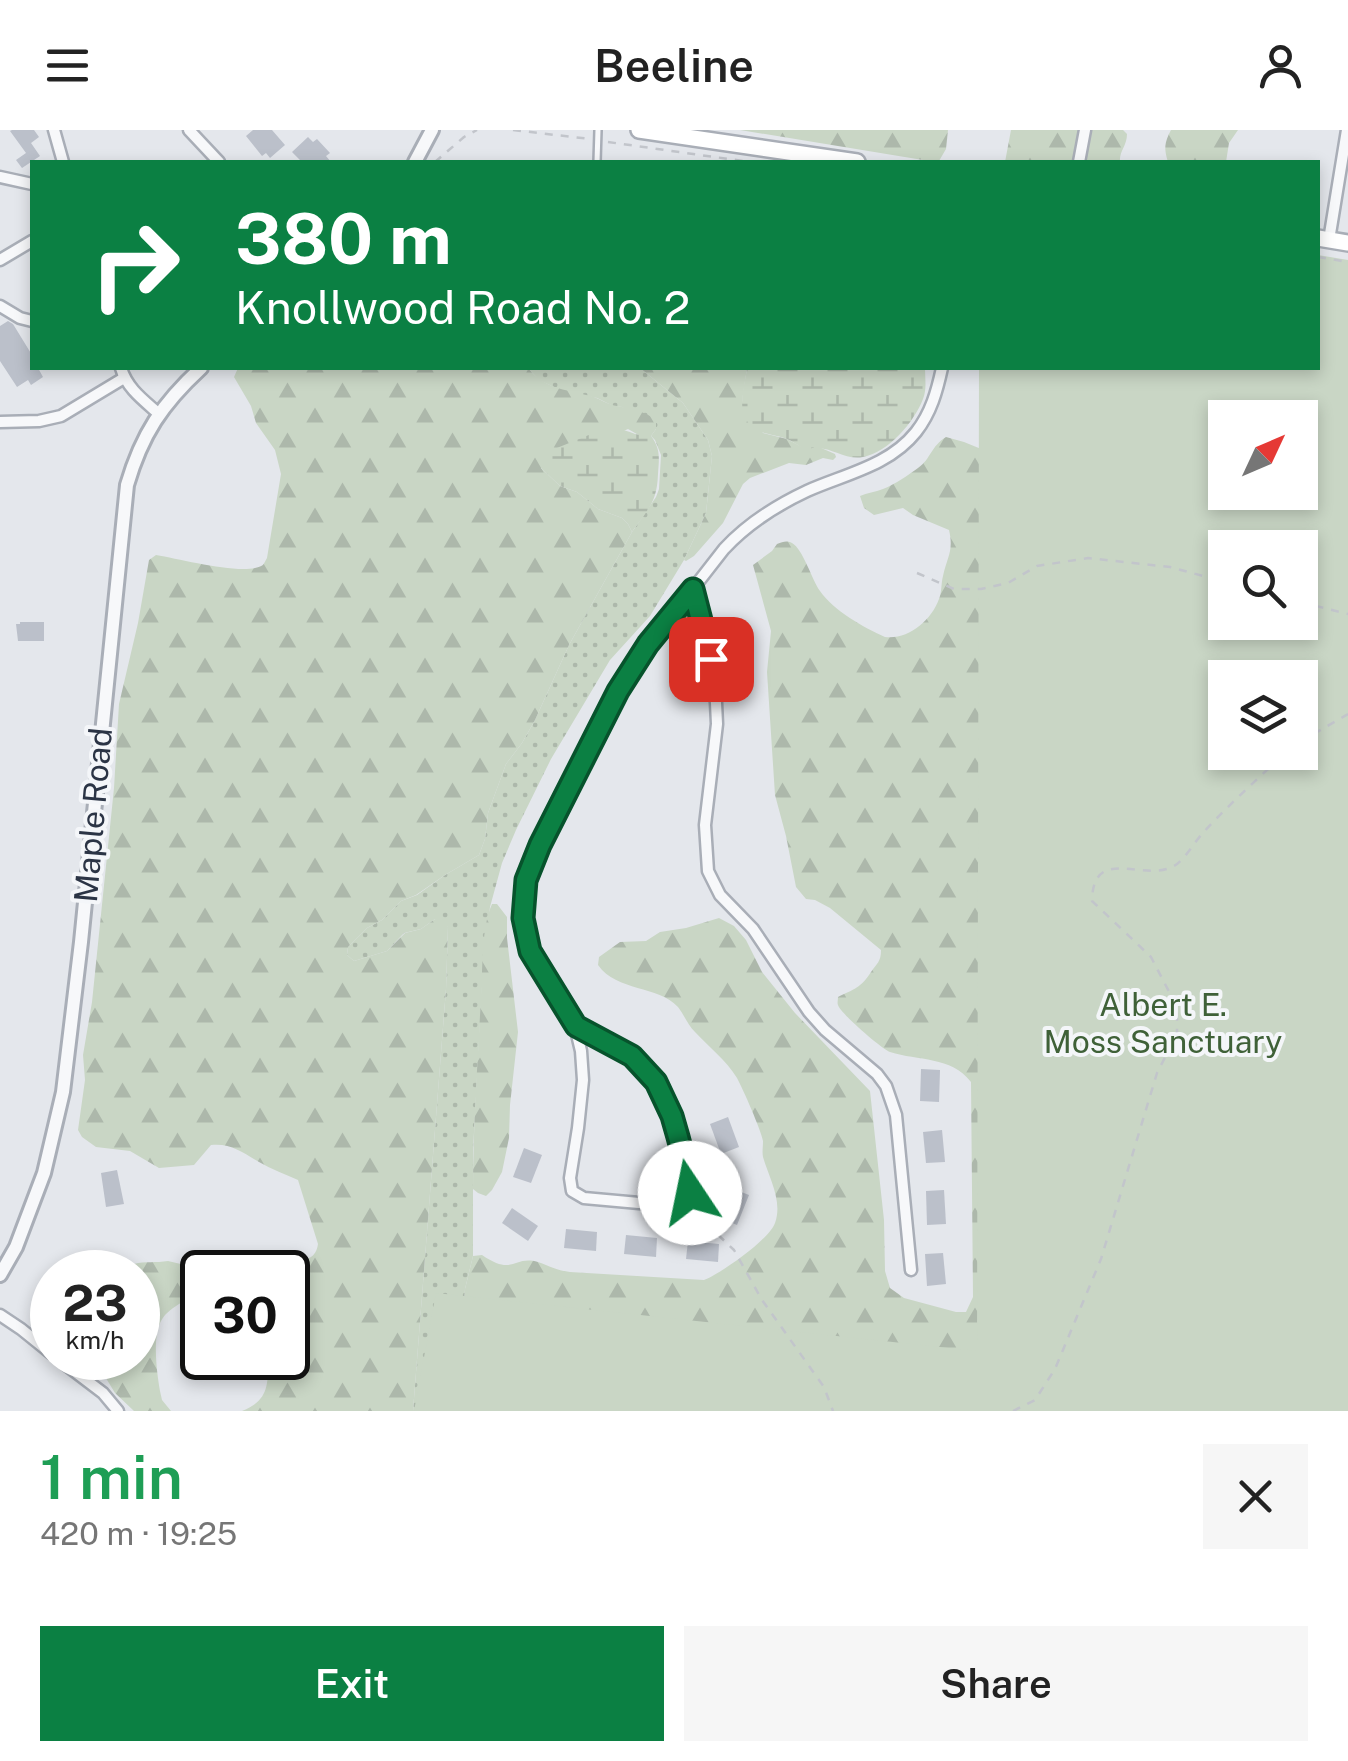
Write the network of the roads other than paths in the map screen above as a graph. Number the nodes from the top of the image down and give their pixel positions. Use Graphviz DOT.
graph roads {
  1 [pos="54,130"];
  2 [pos="190,130"];
  3 [pos="432,130"];
  4 [pos="598,130"];
  5 [pos="639,130"];
  6 [pos="1085,130"];
  7 [pos="1347,130"];
  8 [pos="752,154"];
  9 [pos="62,160"];
  10 [pos="217,160"];
  11 [pos="416,160"];
  12 [pos="596,160"];
  13 [pos="831,160"];
  14 [pos="1079,160"];
  15 [pos="0,176"];
  16 [pos="30,187"];
  17 [pos="1323,239"];
  18 [pos="30,242"];
  19 [pos="1348,243"];
  20 [pos="0,260"];
  21 [pos="0,306"];
  22 [pos="30,320"];
  23 [pos="199,370"];
  24 [pos="941,370"];
  25 [pos="122,373"];
  26 [pos="158,413"];
  27 [pos="0,422"];
  28 [pos="693,589"];
  29 [pos="576,1026"];
  30 [pos="910,1270"];
  31 [pos="0,1275"];
  32 [pos="0,1315"];
  33 [pos="30,1335"];
  34 [pos="86,1380"];
  35 [pos="118,1411"];
  1 -- 9 [label="street"];
  2 -- 10 [label="street"];
  3 -- 11 [label="street"];
  4 -- 12 [label="lane"];
  5 -- 8 [label="main road"];
  6 -- 14 [label="street"];
  7 -- 17 [label="street"];
  8 -- 13 [label="main road"];
  15 -- 16 [label="street"];
  17 -- 19 [label="main road"];
  18 -- 20 [label="street"];
  21 -- 22 [label="street"];
  23 -- 26 [label="street, Maple Road"];
  24 -- 28 [label="street"];
  25 -- 26 [label="street"];
  25 -- 27 [label="street"];
  26 -- 31 [label="street, Maple Road"];
  28 -- 29 [label="street"];
  28 -- 30 [label="street"];
  29 -- 29 [label="street"];
  32 -- 33 [label="street"];
  34 -- 35 [label="street"];
}
